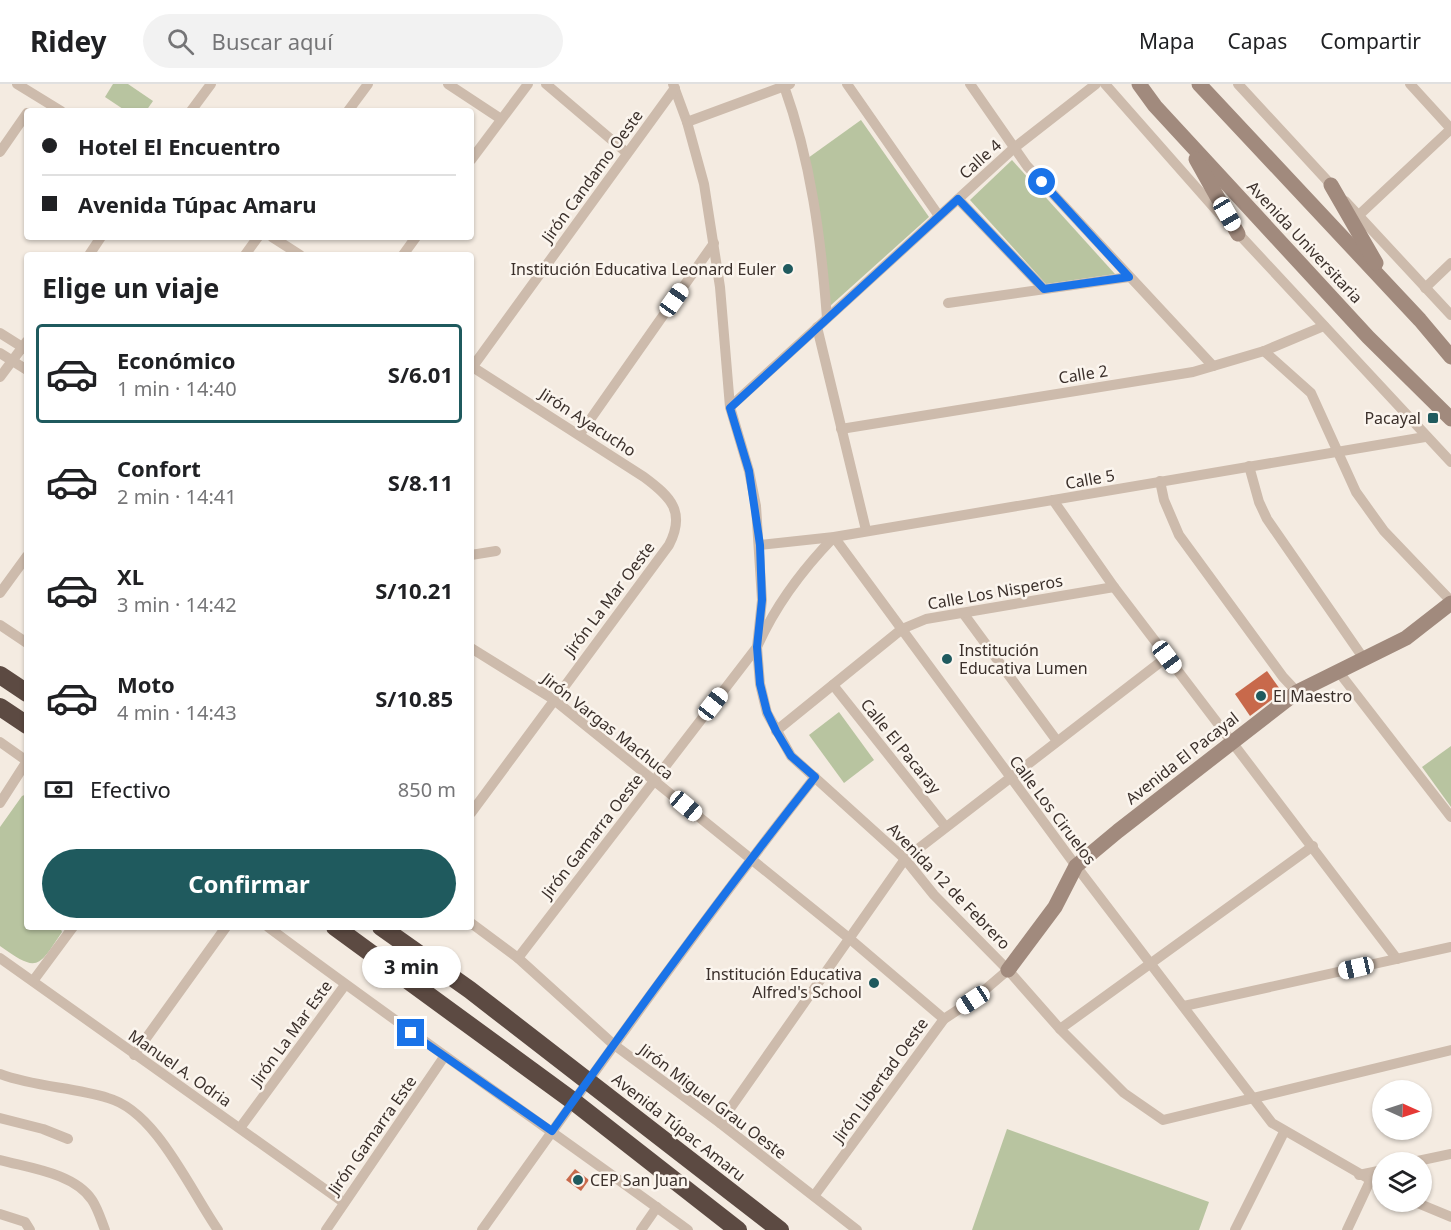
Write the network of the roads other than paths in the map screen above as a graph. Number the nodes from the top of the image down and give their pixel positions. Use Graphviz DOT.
graph roads {
  1 [pos="17,84"];
  2 [pos="211,84"];
  3 [pos="368,84"];
  4 [pos="448,84"];
  5 [pos="528,84"];
  6 [pos="546,84"];
  7 [pos="847,84"];
  8 [pos="970,84"];
  9 [pos="1096,84"];
  10 [pos="1105,84"];
  11 [pos="1139,84"];
  12 [pos="1199,84"];
  13 [pos="1238,84"];
  14 [pos="1410,84"];
  15 [pos="787,85"];
  16 [pos="674,86"];
  17 [pos="38,97"];
  18 [pos="31,108"];
  19 [pos="55,108"];
  20 [pos="193,108"];
  21 [pos="350,108"];
  22 [pos="24,118"];
  23 [pos="501,119"];
  24 [pos="687,122"];
  25 [pos="1451,129"];
  26 [pos="1182,135"];
  27 [pos="1014,148"];
  28 [pos="0,152"];
  29 [pos="627,153"];
  30 [pos="474,156"];
  31 [pos="1331,185"];
  32 [pos="958,199"];
  33 [pos="1359,215"];
  34 [pos="939,216"];
  35 [pos="1238,234"];
  36 [pos="277,240"];
  37 [pos="714,243"];
  38 [pos="295,252"];
  39 [pos="1451,263"];
  40 [pos="1129,277"];
  41 [pos="1389,287"];
  42 [pos="1425,288"];
  43 [pos="1044,289"];
  44 [pos="948,303"];
  45 [pos="1451,315"];
  46 [pos="827,318"];
  47 [pos="1324,326"];
  48 [pos="817,327"];
  49 [pos="0,333"];
  50 [pos="24,345"];
  51 [pos="24,347"];
  52 [pos="1264,351"];
  53 [pos="0,353"];
  54 [pos="1451,357"];
  55 [pos="12,361"];
  56 [pos="474,364"];
  57 [pos="1213,366"];
  58 [pos="24,368"];
  59 [pos="474,368"];
  60 [pos="0,377"];
  61 [pos="730,408"];
  62 [pos="1451,419"];
  63 [pos="841,429"];
  64 [pos="580,434"];
  65 [pos="1425,437"];
  66 [pos="1337,450"];
  67 [pos="1451,462"];
  68 [pos="1249,466"];
  69 [pos="1161,481"];
  70 [pos="1053,500"];
  71 [pos="677,516"];
  72 [pos="866,530"];
  73 [pos="834,537"];
  74 [pos="760,545"];
  75 [pos="496,551"];
  76 [pos="474,555"];
  77 [pos="24,560"];
  78 [pos="1114,587"];
  79 [pos="0,593"];
  80 [pos="1451,602"];
  81 [pos="963,613"];
  82 [pos="0,625"];
  83 [pos="902,629"];
  84 [pos="24,641"];
  85 [pos="757,647"];
  86 [pos="474,650"];
  87 [pos="1167,657"];
  88 [pos="1364,659"];
  89 [pos="1338,671"];
  90 [pos="0,675"];
  91 [pos="833,685"];
  92 [pos="24,691"];
  93 [pos="1297,692"];
  94 [pos="553,699"];
  95 [pos="0,707"];
  96 [pos="24,722"];
  97 [pos="776,731"];
  98 [pos="1057,741"];
  99 [pos="0,742"];
  100 [pos="1231,743"];
  101 [pos="24,759"];
  102 [pos="24,766"];
  103 [pos="815,777"];
  104 [pos="1010,778"];
  105 [pos="655,780"];
  106 [pos="0,803"];
  107 [pos="474,809"];
  108 [pos="1451,817"];
  109 [pos="945,826"];
  110 [pos="1313,846"];
  111 [pos="905,859"];
  112 [pos="750,860"];
  113 [pos="1076,866"];
  114 [pos="474,925"];
  115 [pos="71,930"];
  116 [pos="224,930"];
  117 [pos="272,930"];
  118 [pos="339,930"];
  119 [pos="387,930"];
  120 [pos="850,939"];
  121 [pos="1451,947"];
  122 [pos="0,958"];
  123 [pos="518,958"];
  124 [pos="1397,959"];
  125 [pos="1150,965"];
  126 [pos="1008,970"];
  127 [pos="33,981"];
  128 [pos="345,985"];
  129 [pos="1184,1006"];
  130 [pos="944,1019"];
  131 [pos="1060,1029"];
  132 [pos="613,1044"];
  133 [pos="1451,1050"];
  134 [pos="134,1055"];
  135 [pos="444,1057"];
  136 [pos="0,1074"];
  137 [pos="587,1081"];
  138 [pos="1253,1098"];
  139 [pos="573,1101"];
  140 [pos="0,1118"];
  141 [pos="720,1123"];
  142 [pos="240,1128"];
  143 [pos="552,1131"];
  144 [pos="1284,1132"];
  145 [pos="68,1139"];
  146 [pos="1451,1154"];
  147 [pos="1432,1158"];
  148 [pos="0,1160"];
  149 [pos="1372,1172"];
  150 [pos="1359,1175"];
  151 [pos="1370,1181"];
  152 [pos="814,1196"];
  153 [pos="343,1202"];
  154 [pos="657,1208"];
  155 [pos="1432,1209"];
  156 [pos="0,1214"];
  157 [pos="1451,1217"];
  158 [pos="30,1230"];
  159 [pos="105,1230"];
  160 [pos="218,1230"];
  161 [pos="326,1230"];
  162 [pos="482,1230"];
  163 [pos="641,1230"];
  164 [pos="688,1230"];
  165 [pos="738,1230"];
  166 [pos="780,1230"];
  167 [pos="856,1230"];
  168 [pos="1235,1230"];
  169 [pos="1347,1230"];
  1 -- 17 [label="street"];
  2 -- 20 [label="street"];
  3 -- 21 [label="street"];
  4 -- 23 [label="street"];
  5 -- 23 [label="street"];
  6 -- 29 [label="street"];
  7 -- 34 [label="street"];
  8 -- 27 [label="street"];
  9 -- 27 [label="street, Calle 4"];
  10 -- 35 [label="street"];
  11 -- 26 [label="street, Avenida Universitaria"];
  12 -- 41 [label="street, Avenida Universitaria"];
  13 -- 31 [label="street"];
  14 -- 25 [label="street"];
  15 -- 24 [label="street"];
  15 -- 46 [label="street"];
  16 -- 24 [label="street, Avenida 12 de Febrero"];
  16 -- 29 [label="street, Jirón Candamo Oeste"];
  17 -- 18 [label="street"];
  17 -- 19 [label="street"];
  22 -- 28 [label="street"];
  23 -- 30 [label="street"];
  24 -- 37 [label="street, Avenida 12 de Febrero"];
  25 -- 33 [label="street"];
  26 -- 35 [label="street"];
  26 -- 62 [label="street, Avenida Universitaria"];
  27 -- 32 [label="street, Calle 4"];
  27 -- 40 [label="street"];
  29 -- 56 [label="street, Jirón Candamo Oeste"];
  31 -- 33 [label="street"];
  31 -- 41 [label="street"];
  32 -- 34 [label="street, Calle 4"];
  32 -- 43 [label="street"];
  33 -- 42 [label="street"];
  34 -- 46 [label="street, Calle 4"];
  35 -- 47 [label="street"];
  36 -- 38 [label="street"];
  37 -- 61 [label="street, Avenida 12 de Febrero"];
  37 -- 64 [label="street"];
  39 -- 42 [label="street"];
  40 -- 43 [label="street"];
  40 -- 57 [label="street"];
  41 -- 54 [label="street, Avenida Universitaria"];
  42 -- 45 [label="street"];
  43 -- 44 [label="street"];
  46 -- 48 [label="street, Calle 4"];
  47 -- 52 [label="street, Calle 2"];
  47 -- 65 [label="street"];
  48 -- 61 [label="street, Calle 4"];
  48 -- 63 [label="street"];
  49 -- 50 [label="street"];
  51 -- 55 [label="street"];
  52 -- 57 [label="street, Calle 2"];
  52 -- 66 [label="street"];
  53 -- 55 [label="street"];
  55 -- 58 [label="street"];
  55 -- 60 [label="street"];
  57 -- 63 [label="street, Calle 2"];
  59 -- 64 [label="street, Jirón Ayacucho"];
  61 -- 74 [label="street, Avenida 12 de Febrero"];
  63 -- 72 [label="street"];
  64 -- 71 [label="street, Jirón Ayacucho"];
  65 -- 66 [label="street, Calle 5"];
  65 -- 67 [label="street"];
  66 -- 68 [label="street, Calle 5"];
  66 -- 80 [label="street"];
  68 -- 69 [label="street, Calle 5"];
  68 -- 88 [label="street"];
  69 -- 70 [label="street, Calle 5"];
  69 -- 93 [label="street"];
  70 -- 72 [label="street, Calle 5"];
  70 -- 78 [label="street"];
  71 -- 94 [label="street, Jirón La Mar Oeste"];
  72 -- 73 [label="street, Calle 5"];
  73 -- 74 [label="street, Calle 5"];
  73 -- 83 [label="street, Calle Los Ciruelos"];
  73 -- 85 [label="street"];
  74 -- 85 [label="street, Avenida 12 de Febrero"];
  75 -- 76 [label="street"];
  77 -- 79 [label="street"];
  78 -- 81 [label="street, Calle Los Nisperos"];
  78 -- 87 [label="street"];
  80 -- 88 [label="street, Avenida El Pacayal"];
  81 -- 83 [label="street, Calle Los Nisperos"];
  81 -- 98 [label="street"];
  82 -- 84 [label="street"];
  83 -- 91 [label="street, Calle Los Nisperos"];
  83 -- 104 [label="street, Calle Los Ciruelos"];
  85 -- 97 [label="street, Avenida 12 de Febrero"];
  85 -- 105 [label="street, Jirón Gamarra Oeste"];
  86 -- 94 [label="street, Jirón Vargas Machuca"];
  87 -- 98 [label="street"];
  87 -- 100 [label="street"];
  88 -- 89 [label="street, Avenida El Pacayal"];
  89 -- 93 [label="street, Avenida El Pacayal"];
  89 -- 108 [label="street"];
  90 -- 92 [label="highway"];
  91 -- 97 [label="street, Calle Los Nisperos"];
  91 -- 109 [label="street, Calle El Pacaray"];
  93 -- 100 [label="street, Avenida El Pacayal"];
  94 -- 105 [label="street, Jirón Vargas Machuca"];
  94 -- 107 [label="street, Jirón La Mar Oeste"];
  95 -- 96 [label="highway"];
  97 -- 103 [label="street, Avenida 12 de Febrero"];
  98 -- 104 [label="street"];
  99 -- 101 [label="street"];
  100 -- 110 [label="street"];
  100 -- 113 [label="street, Avenida El Pacayal"];
  102 -- 106 [label="street"];
  103 -- 111 [label="street, Avenida 12 de Febrero"];
  103 -- 112 [label="street"];
  104 -- 109 [label="street"];
  104 -- 113 [label="street, Calle Los Ciruelos"];
  105 -- 112 [label="street, Jirón Vargas Machuca"];
  105 -- 123 [label="street, Jirón Gamarra Oeste"];
  109 -- 111 [label="street"];
  110 -- 124 [label="street"];
  110 -- 125 [label="street"];
  111 -- 120 [label="street"];
  111 -- 126 [label="street, Avenida 12 de Febrero"];
  112 -- 120 [label="street, Jirón Vargas Machuca"];
  112 -- 132 [label="street"];
  113 -- 125 [label="street, Calle Los Ciruelos"];
  113 -- 126 [label="street, Avenida El Pacayal"];
  114 -- 123 [label="street, Jirón Miguel Grau Oeste"];
  115 -- 127 [label="street"];
  116 -- 134 [label="street"];
  117 -- 128 [label="street"];
  118 -- 139 [label="highway"];
  119 -- 137 [label="highway, Avenida Túpac Amaru"];
  120 -- 130 [label="street, Jirón Vargas Machuca"];
  120 -- 141 [label="street"];
  121 -- 124 [label="street"];
  122 -- 127 [label="street, Manuel A. Odria"];
  123 -- 132 [label="street, Jirón Miguel Grau Oeste"];
  124 -- 129 [label="street"];
  125 -- 129 [label="street, Calle Los Ciruelos"];
  125 -- 131 [label="street"];
  126 -- 130 [label="street, Jirón Libertad Oeste"];
  126 -- 131 [label="street, Avenida 12 de Febrero"];
  127 -- 134 [label="street, Manuel A. Odria"];
  128 -- 135 [label="street"];
  128 -- 142 [label="street, Jirón La Mar Este"];
  129 -- 138 [label="street, Calle Los Ciruelos"];
  130 -- 152 [label="street, Jirón Libertad Oeste"];
  131 -- 138 [label="street, Avenida 12 de Febrero"];
  132 -- 137 [label="street"];
  132 -- 141 [label="street, Jirón Miguel Grau Oeste"];
  133 -- 138 [label="street, Avenida 12 de Febrero"];
  134 -- 142 [label="street, Manuel A. Odria"];
  135 -- 143 [label="street"];
  135 -- 153 [label="street, Jirón Gamarra Este"];
  136 -- 160 [label="street"];
  137 -- 139 [label="street"];
  137 -- 166 [label="highway, Avenida Túpac Amaru"];
  138 -- 144 [label="street, Calle Los Ciruelos"];
  139 -- 143 [label="street"];
  139 -- 165 [label="highway"];
  140 -- 145 [label="street"];
  141 -- 152 [label="street, Jirón Miguel Grau Oeste"];
  142 -- 153 [label="street, Manuel A. Odria"];
  143 -- 154 [label="street"];
  143 -- 162 [label="street"];
  144 -- 150 [label="street, Calle Los Ciruelos"];
  144 -- 168 [label="street"];
  146 -- 147 [label="street"];
  148 -- 159 [label="street"];
  149 -- 150 [label="street"];
  150 -- 151 [label="street, Calle Los Ciruelos"];
  151 -- 169 [label="street"];
  152 -- 167 [label="street, Jirón Miguel Grau Oeste"];
  153 -- 161 [label="street, Jirón Gamarra Este"];
  154 -- 163 [label="street"];
  154 -- 164 [label="street"];
  155 -- 157 [label="street"];
  156 -- 158 [label="street"];
}
